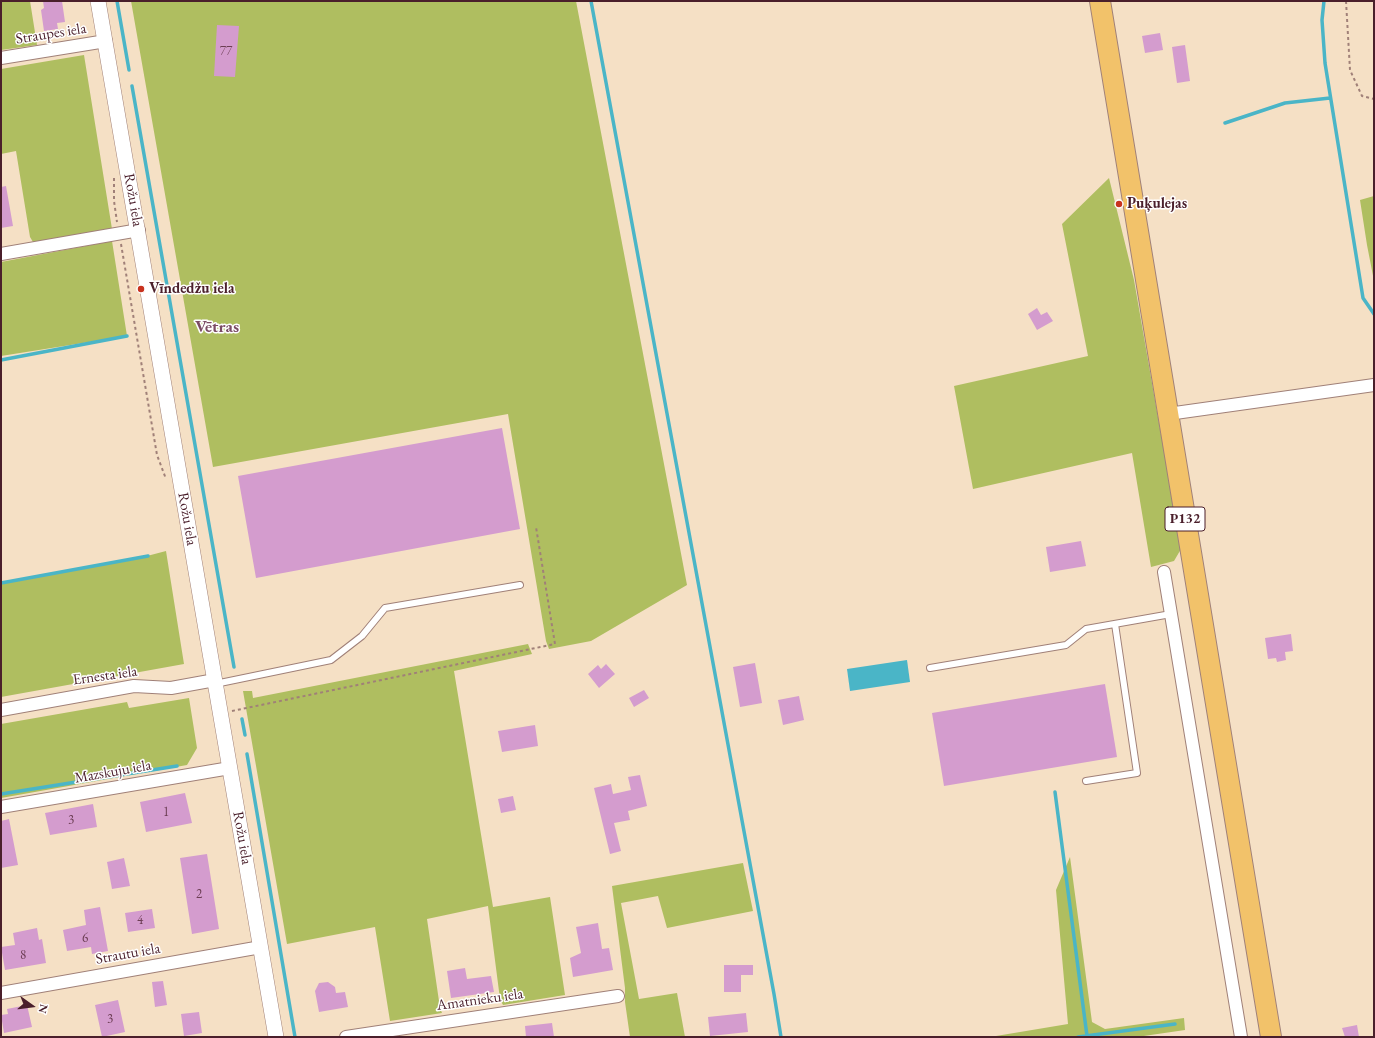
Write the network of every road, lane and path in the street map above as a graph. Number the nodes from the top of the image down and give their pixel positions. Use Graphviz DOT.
graph roads {
  1 [pos="98,1"];
  2 [pos="1100,1"];
  3 [pos="1346,1"];
  4 [pos="106,41"];
  5 [pos="1,58"];
  6 [pos="1374,99"];
  7 [pos="138,230"];
  8 [pos="1,254"];
  9 [pos="149,373"];
  10 [pos="143,374"];
  11 [pos="1374,385"];
  12 [pos="1168,414"];
  13 [pos="536,527"];
  14 [pos="1164,572"];
  15 [pos="520,585"];
  16 [pos="1171,614"];
  17 [pos="1115,624"];
  18 [pos="930,668"];
  19 [pos="215,682"];
  20 [pos="1,710"];
  21 [pos="220,713"];
  22 [pos="230,768"];
  23 [pos="1086,782"];
  24 [pos="1,807"];
  25 [pos="261,947"];
  26 [pos="1,993"];
  27 [pos="618,996"];
  28 [pos="276,1037"];
  29 [pos="346,1037"];
  30 [pos="1241,1037"];
  31 [pos="1271,1037"];
  1 -- 4 [label="street, Rožu iela"];
  2 -- 12 [label="main road, P132"];
  3 -- 6 [label="path"];
  4 -- 5 [label="street, Straupes iela"];
  4 -- 7 [label="street, Rožu iela"];
  7 -- 8 [label="street"];
  7 -- 19 [label="street, Rožu iela"];
  9 -- 10 [label="path"];
  11 -- 12 [label="street"];
  12 -- 31 [label="main road, P132"];
  13 -- 21 [label="path"];
  14 -- 16 [label="street"];
  15 -- 19 [label="lane"];
  16 -- 17 [label="lane"];
  16 -- 30 [label="street"];
  17 -- 18 [label="lane"];
  17 -- 23 [label="lane"];
  19 -- 20 [label="street, Ernesta iela"];
  19 -- 21 [label="street, Rožu iela"];
  21 -- 22 [label="street, Rožu iela"];
  22 -- 24 [label="street, Mazskuju iela"];
  22 -- 25 [label="street, Rožu iela"];
  25 -- 26 [label="street, Strautu iela"];
  25 -- 28 [label="street, Rožu iela"];
  27 -- 29 [label="street, Amatnieku iela"];
}
